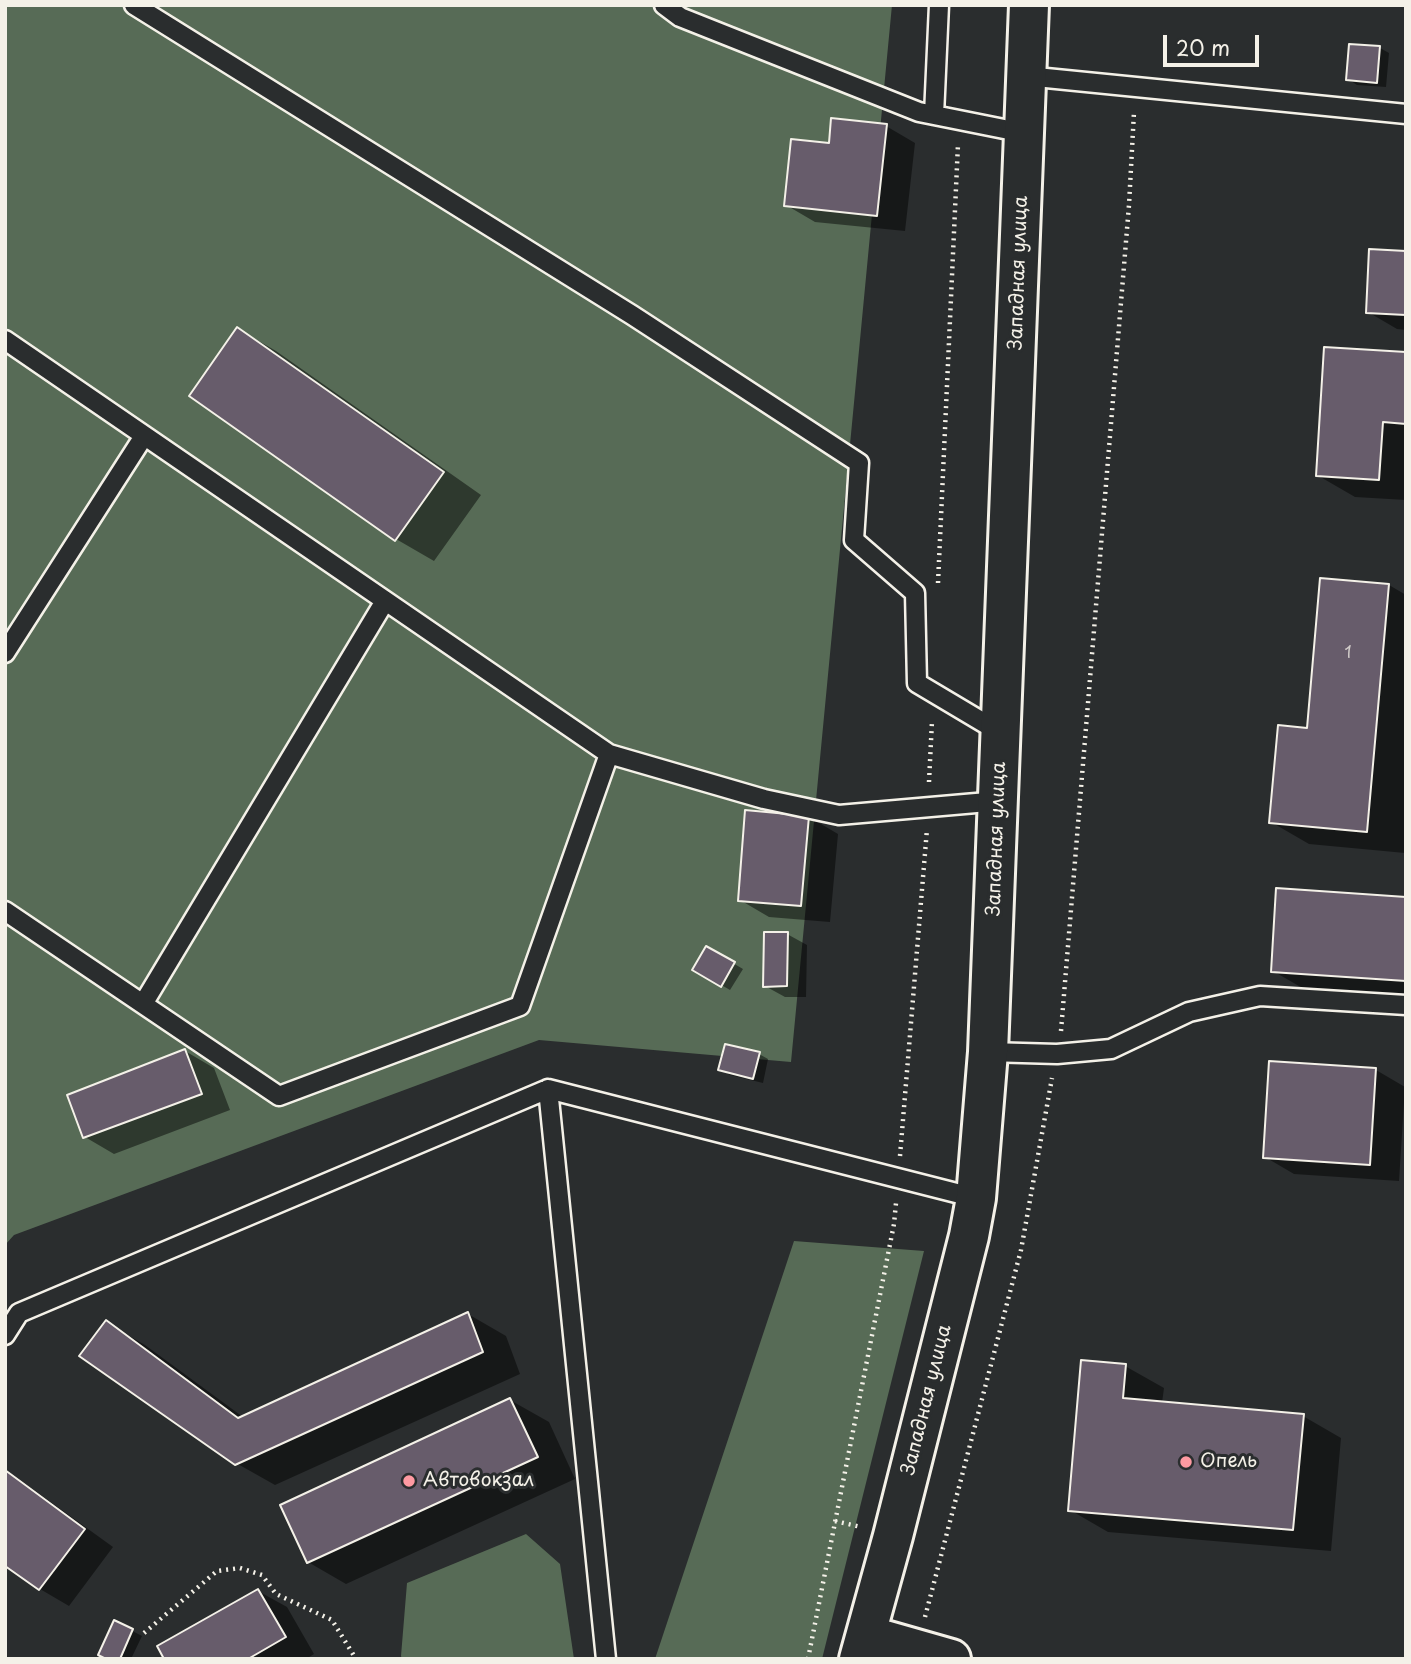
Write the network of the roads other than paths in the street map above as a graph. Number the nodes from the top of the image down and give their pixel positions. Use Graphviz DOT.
graph roads {
  1 [pos="134,5"];
  2 [pos="664,5"];
  3 [pos="939,5"];
  4 [pos="1029,5"];
  5 [pos="1026,76"];
  6 [pos="1406,114"];
  7 [pos="934,115"];
  8 [pos="1024,133"];
  9 [pos="5,340"];
  10 [pos="144,436"];
  11 [pos="385,601"];
  12 [pos="5,653"];
  13 [pos="1001,733"];
  14 [pos="609,754"];
  15 [pos="999,801"];
  16 [pos="5,911"];
  17 [pos="143,1004"];
  18 [pos="1406,1005"];
  19 [pos="988,1052"];
  20 [pos="548,1089"];
  21 [pos="976,1198"];
  22 [pos="5,1335"];
  23 [pos="863,1647"];
  24 [pos="934,1654"];
  25 [pos="606,1659"];
  1 -- 13 [label="lane"];
  2 -- 7 [label="lane"];
  3 -- 7 [label="lane"];
  4 -- 5 [label="main road, Западная улица"];
  5 -- 6 [label="lane"];
  5 -- 8 [label="main road, Западная улица"];
  7 -- 8 [label="lane"];
  8 -- 13 [label="main road, Западная улица"];
  9 -- 10 [label="lane"];
  10 -- 11 [label="lane"];
  10 -- 12 [label="lane"];
  11 -- 14 [label="lane"];
  11 -- 17 [label="lane"];
  13 -- 15 [label="main road, Западная улица"];
  14 -- 15 [label="lane"];
  14 -- 17 [label="lane"];
  15 -- 19 [label="main road, Западная улица"];
  16 -- 17 [label="lane"];
  18 -- 19 [label="lane"];
  19 -- 21 [label="main road, Западная улица"];
  20 -- 21 [label="lane"];
  20 -- 22 [label="lane"];
  20 -- 25 [label="lane"];
  21 -- 23 [label="main road, Западная улица"];
  23 -- 24 [label="main road"];
}
